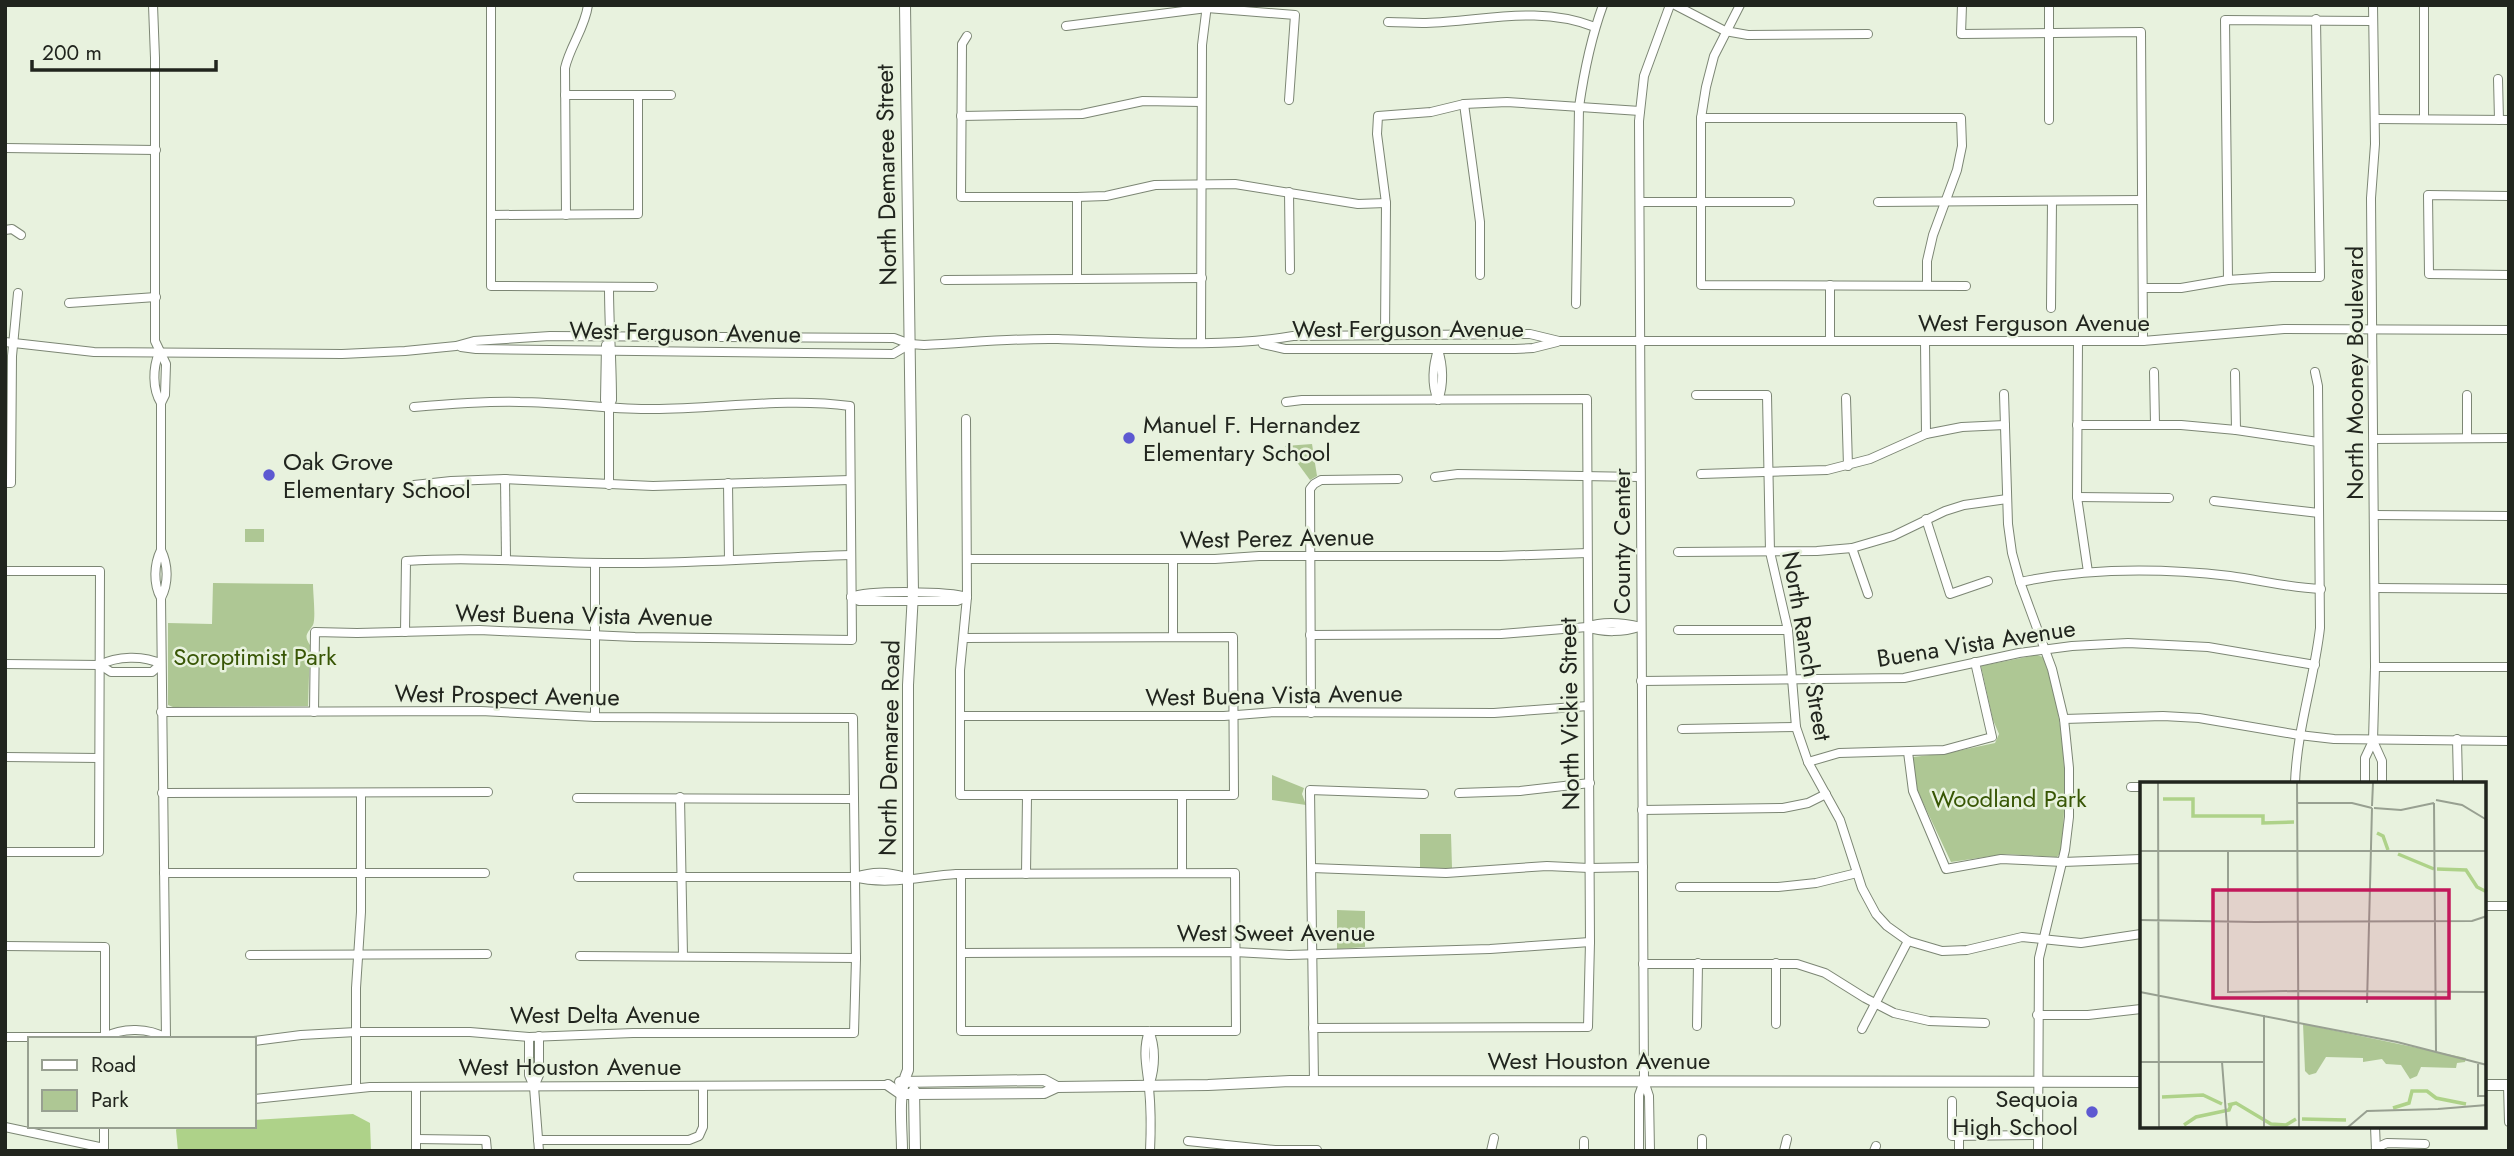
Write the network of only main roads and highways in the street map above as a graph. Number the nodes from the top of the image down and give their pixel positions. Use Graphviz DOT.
graph roads {
  1 [pos="905,5"];
  2 [pos="910,344"];
  3 [pos="908,1077"];
  4 [pos="2140,1082"];
  5 [pos="2486,1085"];
  6 [pos="2509,1085"];
  7 [pos="1057,1087"];
  8 [pos="901,1094"];
  9 [pos="915,1094"];
  10 [pos="902,1151"];
  11 [pos="915,1151"];
  1 -- 2 [label="main road, North Demaree Street"];
  2 -- 3 [label="main road, North Demaree Road"];
  3 -- 7 [label="main road, West Houston Avenue"];
  3 -- 8 [label="main road, North Demaree Road"];
  3 -- 8 [label="main road, West Houston Avenue"];
  3 -- 9 [label="main road"];
  4 -- 7 [label="main road, West Houston Avenue"];
  5 -- 6 [label="main road"];
  7 -- 9 [label="main road, West Houston Avenue"];
  8 -- 9 [label="main road, West Houston Avenue"];
  8 -- 10 [label="main road, North Demaree Road"];
  9 -- 11 [label="main road"];
}
